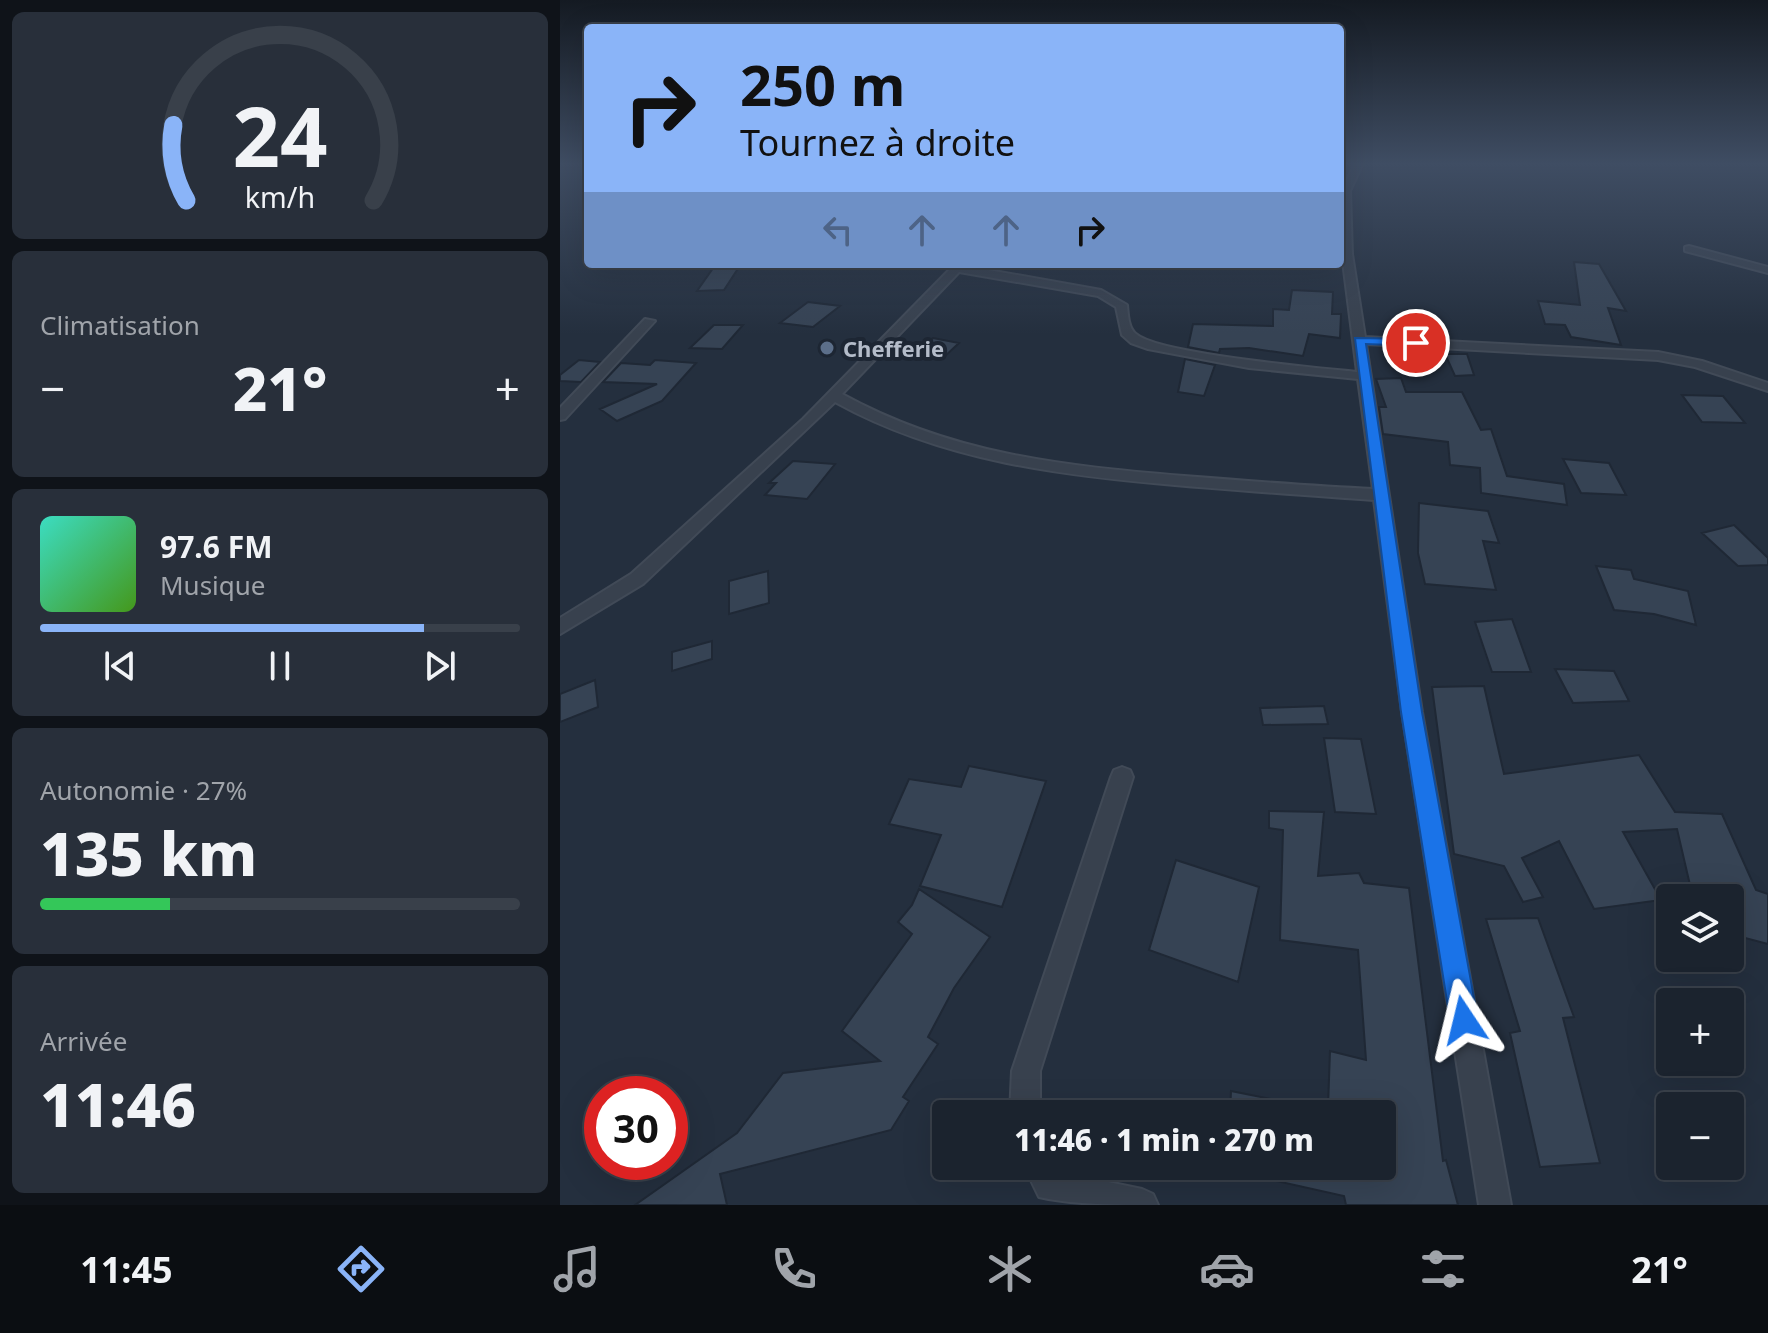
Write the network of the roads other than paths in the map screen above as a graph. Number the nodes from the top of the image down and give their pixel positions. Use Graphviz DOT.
graph roads {
  1 [pos="1346,221"];
  2 [pos="1689,249"];
  3 [pos="958,268"];
  4 [pos="964,268"];
  5 [pos="1768,270"];
  6 [pos="649,321"];
  7 [pos="1360,340"];
  8 [pos="1363,376"];
  9 [pos="1768,387"];
  10 [pos="835,396"];
  11 [pos="560,416"];
  12 [pos="1383,495"];
  13 [pos="560,627"];
  14 [pos="1122,777"];
  15 [pos="1025,1100"];
  16 [pos="1047,1180"];
  17 [pos="1142,1205"];
  18 [pos="1495,1205"];
  1 -- 7 [label="street"];
  2 -- 5 [label="street"];
  3 -- 10 [label="street"];
  4 -- 8 [label="street"];
  6 -- 11 [label="street"];
  7 -- 8 [label="street"];
  7 -- 9 [label="street"];
  8 -- 12 [label="street"];
  10 -- 12 [label="street"];
  10 -- 13 [label="street"];
  12 -- 18 [label="street"];
  14 -- 15 [label="street"];
  16 -- 17 [label="street"];
}
